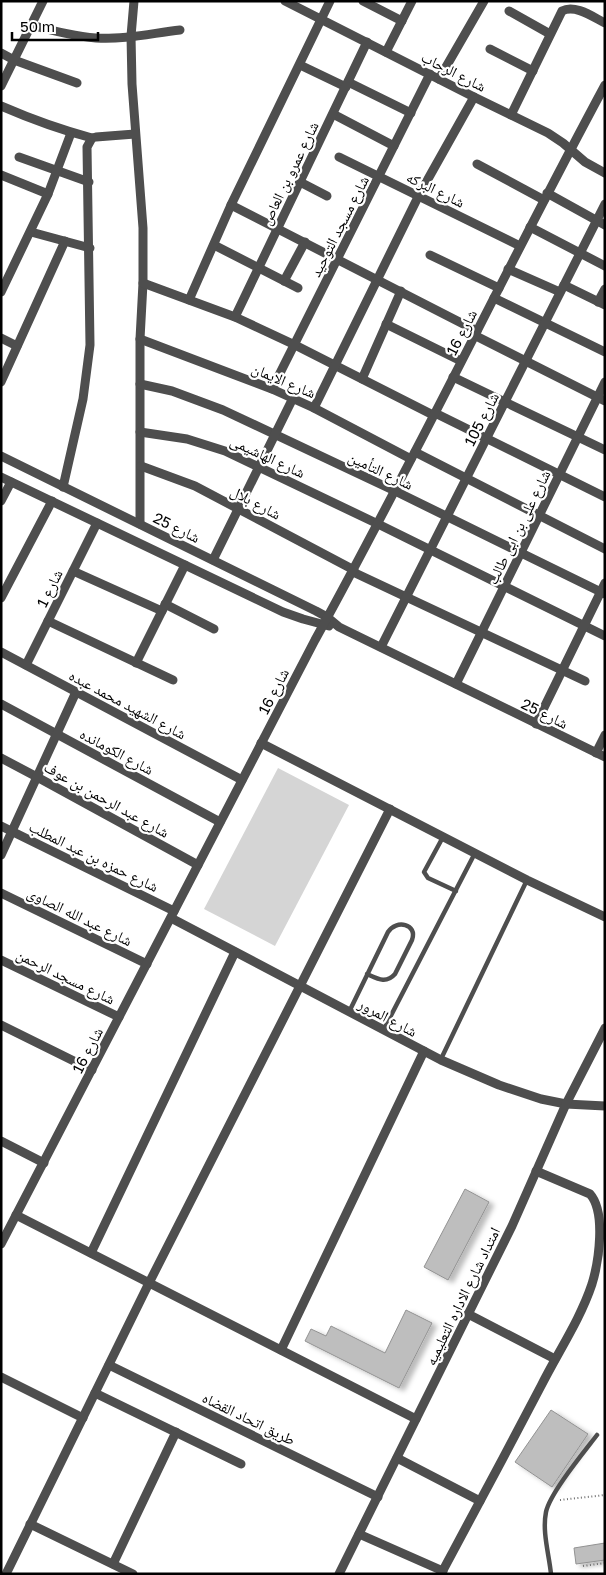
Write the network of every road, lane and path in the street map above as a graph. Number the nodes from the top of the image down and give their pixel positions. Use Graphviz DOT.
graph roads {
  1 [pos="43,1"];
  2 [pos="134,1"];
  3 [pos="330,1"];
  4 [pos="363,1"];
  5 [pos="412,1"];
  6 [pos="484,1"];
  7 [pos="287,2"];
  8 [pos="509,11"];
  9 [pos="322,19"];
  10 [pos="402,21"];
  11 [pos="605,23"];
  12 [pos="31,25"];
  13 [pos="180,30"];
  14 [pos="550,34"];
  15 [pos="131,36"];
  16 [pos="367,42"];
  17 [pos="490,50"];
  18 [pos="386,52"];
  19 [pos="1,53"];
  20 [pos="14,60"];
  21 [pos="300,65"];
  22 [pos="533,70"];
  23 [pos="435,77"];
  24 [pos="77,83"];
  25 [pos="347,85"];
  26 [pos="605,85"];
  27 [pos="1,86"];
  28 [pos="474,97"];
  29 [pos="1,106"];
  30 [pos="411,113"];
  31 [pos="333,114"];
  32 [pos="511,115"];
  33 [pos="72,133"];
  34 [pos="135,134"];
  35 [pos="92,138"];
  36 [pos="394,146"];
  37 [pos="570,150"];
  38 [pos="19,157"];
  39 [pos="340,157"];
  40 [pos="477,164"];
  41 [pos="57,170"];
  42 [pos="605,173"];
  43 [pos="2,176"];
  44 [pos="379,176"];
  45 [pos="89,182"];
  46 [pos="300,182"];
  47 [pos="48,194"];
  48 [pos="419,195"];
  49 [pos="326,196"];
  50 [pos="546,197"];
  51 [pos="605,204"];
  52 [pos="231,206"];
  53 [pos="601,223"];
  54 [pos="530,227"];
  55 [pos="278,228"];
  56 [pos="31,232"];
  57 [pos="65,241"];
  58 [pos="304,242"];
  59 [pos="214,245"];
  60 [pos="520,246"];
  61 [pos="90,248"];
  62 [pos="580,253"];
  63 [pos="430,255"];
  64 [pos="338,259"];
  65 [pos="605,266"];
  66 [pos="258,268"];
  67 [pos="508,269"];
  68 [pos="377,279"];
  69 [pos="284,281"];
  70 [pos="143,283"];
  71 [pos="298,288"];
  72 [pos="499,288"];
  73 [pos="562,289"];
  74 [pos="605,289"];
  75 [pos="401,291"];
  76 [pos="1,292"];
  77 [pos="494,298"];
  78 [pos="189,300"];
  79 [pos="602,304"];
  80 [pos="235,317"];
  81 [pos="545,323"];
  82 [pos="386,324"];
  83 [pos="476,333"];
  84 [pos="1,338"];
  85 [pos="140,339"];
  86 [pos="294,344"];
  87 [pos="18,346"];
  88 [pos="605,352"];
  89 [pos="461,361"];
  90 [pos="526,361"];
  91 [pos="336,365"];
  92 [pos="453,377"];
  93 [pos="362,379"];
  94 [pos="1,382"];
  95 [pos="605,382"];
  96 [pos="140,384"];
  97 [pos="272,389"];
  98 [pos="293,398"];
  99 [pos="601,399"];
  100 [pos="505,402"];
  101 [pos="314,408"];
  102 [pos="434,414"];
  103 [pos="140,432"];
  104 [pos="275,435"];
  105 [pos="578,437"];
  106 [pos="486,439"];
  107 [pos="605,450"];
  108 [pos="413,455"];
  109 [pos="1,456"];
  110 [pos="141,466"];
  111 [pos="260,467"];
  112 [pos="559,475"];
  113 [pos="1,477"];
  114 [pos="466,478"];
  115 [pos="11,482"];
  116 [pos="63,487"];
  117 [pos="395,491"];
  118 [pos="605,497"];
  119 [pos="1,501"];
  120 [pos="52,501"];
  121 [pos="239,508"];
  122 [pos="539,515"];
  123 [pos="447,517"];
  124 [pos="96,523"];
  125 [pos="140,524"];
  126 [pos="378,524"];
  127 [pos="605,549"];
  128 [pos="430,550"];
  129 [pos="521,553"];
  130 [pos="214,560"];
  131 [pos="185,566"];
  132 [pos="353,571"];
  133 [pos="72,572"];
  134 [pos="605,583"];
  135 [pos="504,586"];
  136 [pos="603,593"];
  137 [pos="406,597"];
  138 [pos="1,598"];
  139 [pos="164,608"];
  140 [pos="48,621"];
  141 [pos="325,621"];
  142 [pos="584,626"];
  143 [pos="214,629"];
  144 [pos="482,632"];
  145 [pos="605,636"];
  146 [pos="381,647"];
  147 [pos="1,652"];
  148 [pos="136,663"];
  149 [pos="26,665"];
  150 [pos="562,670"];
  151 [pos="173,680"];
  152 [pos="585,681"];
  153 [pos="456,684"];
  154 [pos="76,692"];
  155 [pos="1,704"];
  156 [pos="536,724"];
  157 [pos="56,735"];
  158 [pos="605,735"];
  159 [pos="262,744"];
  160 [pos="596,753"];
  161 [pos="605,757"];
  162 [pos="1,758"];
  163 [pos="37,776"];
  164 [pos="242,780"];
  165 [pos="390,810"];
  166 [pos="220,822"];
  167 [pos="1,826"];
  168 [pos="12,831"];
  169 [pos="443,837"];
  170 [pos="475,854"];
  171 [pos="1,855"];
  172 [pos="198,865"];
  173 [pos="527,880"];
  174 [pos="456,891"];
  175 [pos="1,893"];
  176 [pos="173,915"];
  177 [pos="605,916"];
  178 [pos="235,952"];
  179 [pos="1,960"];
  180 [pos="147,964"];
  181 [pos="367,974"];
  182 [pos="301,987"];
  183 [pos="349,1012"];
  184 [pos="119,1017"];
  185 [pos="1,1025"];
  186 [pos="605,1028"];
  187 [pos="384,1031"];
  188 [pos="424,1051"];
  189 [pos="441,1060"];
  190 [pos="92,1070"];
  191 [pos="566,1104"];
  192 [pos="605,1106"];
  193 [pos="1,1141"];
  194 [pos="44,1163"];
  195 [pos="536,1171"];
  196 [pos="16,1216"];
  197 [pos="1,1244"];
  198 [pos="91,1253"];
  199 [pos="149,1283"];
  200 [pos="468,1314"];
  201 [pos="281,1350"];
  202 [pos="555,1358"];
  203 [pos="109,1365"];
  204 [pos="1,1377"];
  205 [pos="95,1392"];
  206 [pos="83,1418"];
  207 [pos="416,1419"];
  208 [pos="176,1432"];
  209 [pos="597,1435"];
  210 [pos="397,1458"];
  211 [pos="241,1464"];
  212 [pos="605,1495"];
  213 [pos="378,1497"];
  214 [pos="480,1501"];
  215 [pos="550,1502"];
  216 [pos="30,1524"];
  217 [pos="359,1534"];
  218 [pos="605,1563"];
  219 [pos="113,1564"];
  220 [pos="583,1566"];
  221 [pos="442,1572"];
  222 [pos="6,1574"];
  223 [pos="133,1574"];
  224 [pos="340,1574"];
  225 [pos="551,1574"];
  1 -- 12 [label="street"];
  2 -- 15 [label="street"];
  3 -- 9 [label="street"];
  4 -- 10 [label="street"];
  5 -- 10 [label="street"];
  6 -- 23 [label="street"];
  7 -- 9 [label="street, شارع الرحاب"];
  8 -- 14 [label="street"];
  9 -- 16 [label="street, شارع الرحاب"];
  9 -- 21 [label="street"];
  10 -- 18 [label="street"];
  11 -- 14 [label="street"];
  12 -- 15 [label="street"];
  12 -- 20 [label="street"];
  13 -- 15 [label="street"];
  14 -- 22 [label="street"];
  15 -- 34 [label="street"];
  16 -- 18 [label="street, شارع الرحاب"];
  16 -- 25 [label="street, شارع عمرو بن العاص"];
  17 -- 22 [label="street"];
  18 -- 23 [label="street, شارع الرحاب"];
  19 -- 20 [label="street"];
  20 -- 24 [label="street"];
  20 -- 27 [label="street"];
  21 -- 25 [label="street"];
  21 -- 52 [label="street"];
  22 -- 32 [label="street"];
  23 -- 28 [label="street, شارع الرحاب"];
  23 -- 30 [label="street, شارع مسجد التوحيد"];
  25 -- 30 [label="street"];
  25 -- 31 [label="street, شارع عمرو بن العاص"];
  26 -- 37 [label="street, شارع 16"];
  28 -- 32 [label="street, شارع الرحاب"];
  28 -- 48 [label="street"];
  29 -- 33 [label="street"];
  30 -- 36 [label="street, شارع مسجد التوحيد"];
  31 -- 36 [label="street"];
  31 -- 46 [label="street, شارع عمرو بن العاص"];
  32 -- 37 [label="street, شارع الرحاب"];
  33 -- 35 [label="street"];
  33 -- 41 [label="street"];
  34 -- 35 [label="street"];
  34 -- 70 [label="street"];
  35 -- 45 [label="street"];
  36 -- 44 [label="street, شارع مسجد التوحيد"];
  37 -- 42 [label="street, شارع الرحاب"];
  37 -- 50 [label="street, شارع 16"];
  38 -- 41 [label="street"];
  39 -- 44 [label="street, شارع البركه"];
  40 -- 50 [label="street"];
  41 -- 45 [label="street"];
  41 -- 47 [label="street"];
  43 -- 47 [label="street"];
  44 -- 48 [label="street, شارع البركه"];
  44 -- 64 [label="street, شارع مسجد التوحيد"];
  45 -- 61 [label="street"];
  46 -- 49 [label="street"];
  46 -- 55 [label="street, شارع عمرو بن العاص"];
  47 -- 56 [label="street"];
  48 -- 60 [label="street, شارع البركه"];
  48 -- 68 [label="street"];
  50 -- 53 [label="street"];
  50 -- 54 [label="street, شارع 16"];
  51 -- 53 [label="street, شارع 105"];
  52 -- 55 [label="street"];
  52 -- 59 [label="street"];
  53 -- 62 [label="street, شارع 105"];
  54 -- 60 [label="street, شارع 16"];
  54 -- 62 [label="street"];
  55 -- 58 [label="street"];
  55 -- 66 [label="street, شارع عمرو بن العاص"];
  56 -- 57 [label="street"];
  56 -- 76 [label="street"];
  57 -- 61 [label="street"];
  57 -- 87 [label="street"];
  58 -- 64 [label="street"];
  58 -- 69 [label="street"];
  59 -- 66 [label="street"];
  59 -- 78 [label="street"];
  60 -- 67 [label="street, شارع 16"];
  61 -- 116 [label="street"];
  62 -- 65 [label="street"];
  62 -- 73 [label="street, شارع 105"];
  63 -- 72 [label="street"];
  64 -- 68 [label="street"];
  64 -- 86 [label="street, شارع مسجد التوحيد"];
  66 -- 69 [label="street"];
  66 -- 80 [label="street, شارع عمرو بن العاص"];
  67 -- 72 [label="street, شارع 16"];
  67 -- 73 [label="street"];
  68 -- 75 [label="street"];
  68 -- 91 [label="street"];
  69 -- 71 [label="street"];
  70 -- 78 [label="street"];
  70 -- 85 [label="street"];
  72 -- 77 [label="street, شارع 16"];
  73 -- 79 [label="street"];
  73 -- 81 [label="street, شارع 105"];
  74 -- 79 [label="street"];
  75 -- 82 [label="street"];
  75 -- 83 [label="street"];
  77 -- 81 [label="street"];
  77 -- 83 [label="street, شارع 16"];
  78 -- 80 [label="street"];
  80 -- 86 [label="street"];
  81 -- 88 [label="street"];
  81 -- 90 [label="street, شارع 105"];
  82 -- 89 [label="street"];
  82 -- 93 [label="street"];
  83 -- 89 [label="street, شارع 16"];
  83 -- 90 [label="street"];
  84 -- 87 [label="street"];
  85 -- 96 [label="street"];
  85 -- 97 [label="street, شارع الايمان"];
  86 -- 91 [label="street"];
  86 -- 97 [label="street, شارع مسجد التوحيد"];
  87 -- 94 [label="street"];
  89 -- 92 [label="street, شارع 16"];
  90 -- 99 [label="street"];
  90 -- 100 [label="street, شارع 105"];
  91 -- 93 [label="street"];
  91 -- 101 [label="street"];
  92 -- 100 [label="street"];
  92 -- 102 [label="street, شارع 16"];
  93 -- 102 [label="street"];
  95 -- 99 [label="street, شارع على بن ابى طالب"];
  96 -- 103 [label="street"];
  96 -- 104 [label="street, شارع التأمين"];
  97 -- 98 [label="street, شارع الايمان"];
  98 -- 101 [label="street, شارع الايمان"];
  98 -- 104 [label="street"];
  99 -- 105 [label="street, شارع على بن ابى طالب"];
  100 -- 105 [label="street"];
  100 -- 106 [label="street, شارع 105"];
  101 -- 108 [label="street, شارع الايمان"];
  102 -- 106 [label="street"];
  102 -- 108 [label="street, شارع 16"];
  103 -- 110 [label="street"];
  103 -- 111 [label="street, شارع الهاشيمى"];
  104 -- 111 [label="street"];
  104 -- 117 [label="street, شارع التأمين"];
  105 -- 107 [label="street"];
  105 -- 112 [label="street, شارع على بن ابى طالب"];
  106 -- 112 [label="street"];
  106 -- 114 [label="street, شارع 105"];
  108 -- 114 [label="street, شارع الايمان"];
  108 -- 117 [label="street, شارع 16"];
  109 -- 116 [label="street, شارع 25"];
  110 -- 121 [label="street, شارع بلال"];
  110 -- 125 [label="street"];
  111 -- 121 [label="street"];
  111 -- 126 [label="street, شارع الهاشيمى"];
  112 -- 118 [label="street"];
  112 -- 122 [label="street, شارع على بن ابى طالب"];
  113 -- 115 [label="street, شارع 25"];
  114 -- 122 [label="street, شارع الايمان"];
  114 -- 123 [label="street, شارع 105"];
  115 -- 119 [label="street"];
  115 -- 120 [label="street, شارع 25"];
  116 -- 125 [label="street, شارع 25"];
  117 -- 123 [label="street, شارع التأمين"];
  117 -- 126 [label="street, شارع 16"];
  120 -- 124 [label="street, شارع 25"];
  120 -- 138 [label="street"];
  121 -- 130 [label="street"];
  121 -- 132 [label="street, شارع بلال"];
  122 -- 127 [label="street, شارع الايمان"];
  122 -- 129 [label="street, شارع على بن ابى طالب"];
  123 -- 128 [label="street, شارع 105"];
  123 -- 129 [label="street, شارع التأمين"];
  124 -- 131 [label="street, شارع 25"];
  124 -- 133 [label="street, شارع 1"];
  125 -- 130 [label="street, شارع 25"];
  126 -- 128 [label="street, شارع الهاشيمى"];
  126 -- 132 [label="street, شارع 16"];
  128 -- 135 [label="street, شارع الهاشيمى"];
  128 -- 137 [label="street, شارع 105"];
  129 -- 135 [label="street, شارع على بن ابى طالب"];
  129 -- 136 [label="street, شارع التأمين"];
  130 -- 141 [label="street, شارع 25"];
  131 -- 139 [label="street"];
  131 -- 141 [label="street, شارع 25"];
  132 -- 137 [label="street, شارع بلال"];
  132 -- 141 [label="street, شارع 16"];
  133 -- 139 [label="street"];
  133 -- 140 [label="street, شارع 1"];
  134 -- 136 [label="street"];
  135 -- 142 [label="street, شارع الهاشيمى"];
  135 -- 144 [label="street, شارع على بن ابى طالب"];
  136 -- 142 [label="street"];
  137 -- 144 [label="street, شارع بلال"];
  137 -- 146 [label="street, شارع 105"];
  139 -- 143 [label="street"];
  139 -- 148 [label="street"];
  140 -- 148 [label="street"];
  140 -- 149 [label="street, شارع 1"];
  141 -- 146 [label="street, شارع 25"];
  141 -- 159 [label="street, شارع 16"];
  142 -- 145 [label="street, شارع الهاشيمى"];
  142 -- 150 [label="street"];
  144 -- 150 [label="street, شارع بلال"];
  144 -- 153 [label="street, شارع على بن ابى طالب"];
  146 -- 153 [label="street, شارع 25"];
  147 -- 149 [label="street, شارع الشهيد محمد عبده"];
  148 -- 151 [label="street"];
  149 -- 154 [label="street, شارع الشهيد محمد عبده"];
  150 -- 152 [label="street, شارع بلال"];
  150 -- 156 [label="street"];
  153 -- 156 [label="street, شارع 25"];
  154 -- 157 [label="street"];
  154 -- 164 [label="street, شارع الشهيد محمد عبده"];
  155 -- 157 [label="street, شارع الكومانده"];
  156 -- 160 [label="street, شارع 25"];
  157 -- 163 [label="street"];
  157 -- 166 [label="street, شارع الكومانده"];
  158 -- 160 [label="street"];
  159 -- 164 [label="street, شارع 16"];
  159 -- 165 [label="street"];
  160 -- 161 [label="street, شارع 25"];
  162 -- 163 [label="street, شارع عبد الرحمن بن عوف"];
  163 -- 168 [label="street"];
  163 -- 172 [label="street, شارع عبد الرحمن بن عوف"];
  164 -- 166 [label="street, شارع 16"];
  165 -- 169 [label="street"];
  165 -- 182 [label="street"];
  166 -- 172 [label="street, شارع 16"];
  167 -- 168 [label="street, شارع حمزه بن عبد المطلب"];
  168 -- 171 [label="street"];
  168 -- 176 [label="street, شارع حمزه بن عبد المطلب"];
  169 -- 170 [label="street"];
  169 -- 174 [label="lane"];
  170 -- 173 [label="street"];
  170 -- 174 [label="lane"];
  172 -- 176 [label="street, شارع 16"];
  173 -- 177 [label="street"];
  173 -- 189 [label="lane"];
  174 -- 187 [label="lane"];
  175 -- 180 [label="street, شارع عبد الله الصاوى"];
  176 -- 178 [label="street, شارع المرور"];
  176 -- 180 [label="street, شارع 16"];
  178 -- 182 [label="street, شارع المرور"];
  178 -- 198 [label="street"];
  179 -- 184 [label="street, شارع مسجد الرحمن"];
  180 -- 184 [label="street, شارع 16"];
  181 -- 181 [label="lane"];
  181 -- 183 [label="lane"];
  182 -- 183 [label="street, شارع المرور"];
  182 -- 199 [label="street"];
  183 -- 187 [label="street, شارع المرور"];
  184 -- 190 [label="street, شارع 16"];
  185 -- 190 [label="street"];
  186 -- 191 [label="street, امتداد شارع الاداره التعليميه"];
  187 -- 188 [label="street, شارع المرور"];
  188 -- 189 [label="street, شارع المرور"];
  188 -- 201 [label="street"];
  189 -- 191 [label="street, شارع المرور"];
  190 -- 194 [label="street, شارع 16"];
  191 -- 192 [label="street, شارع المرور"];
  191 -- 195 [label="street, امتداد شارع الاداره التعليميه"];
  193 -- 194 [label="street"];
  194 -- 196 [label="street, شارع 16"];
  195 -- 200 [label="street, امتداد شارع الاداره التعليميه"];
  195 -- 202 [label="street"];
  196 -- 197 [label="street, شارع 16"];
  196 -- 198 [label="street"];
  198 -- 199 [label="street"];
  199 -- 201 [label="street"];
  199 -- 203 [label="street"];
  200 -- 202 [label="street"];
  200 -- 207 [label="street, امتداد شارع الاداره التعليميه"];
  201 -- 207 [label="street"];
  202 -- 214 [label="street"];
  203 -- 205 [label="street"];
  203 -- 213 [label="street, طريق اتحاد القضاه"];
  204 -- 206 [label="street"];
  205 -- 206 [label="street"];
  205 -- 208 [label="street"];
  206 -- 216 [label="street"];
  207 -- 210 [label="street, امتداد شارع الاداره التعليميه"];
  208 -- 211 [label="street"];
  208 -- 219 [label="street"];
  209 -- 215 [label="lane"];
  210 -- 213 [label="street, امتداد شارع الاداره التعليميه"];
  210 -- 214 [label="street"];
  212 -- 215 [label="path"];
  213 -- 217 [label="street, امتداد شارع الاداره التعليميه"];
  214 -- 221 [label="street"];
  215 -- 225 [label="lane"];
  216 -- 219 [label="street"];
  216 -- 222 [label="street"];
  217 -- 221 [label="street"];
  217 -- 224 [label="street, امتداد شارع الاداره التعليميه"];
  218 -- 220 [label="path"];
  219 -- 223 [label="street"];
}
